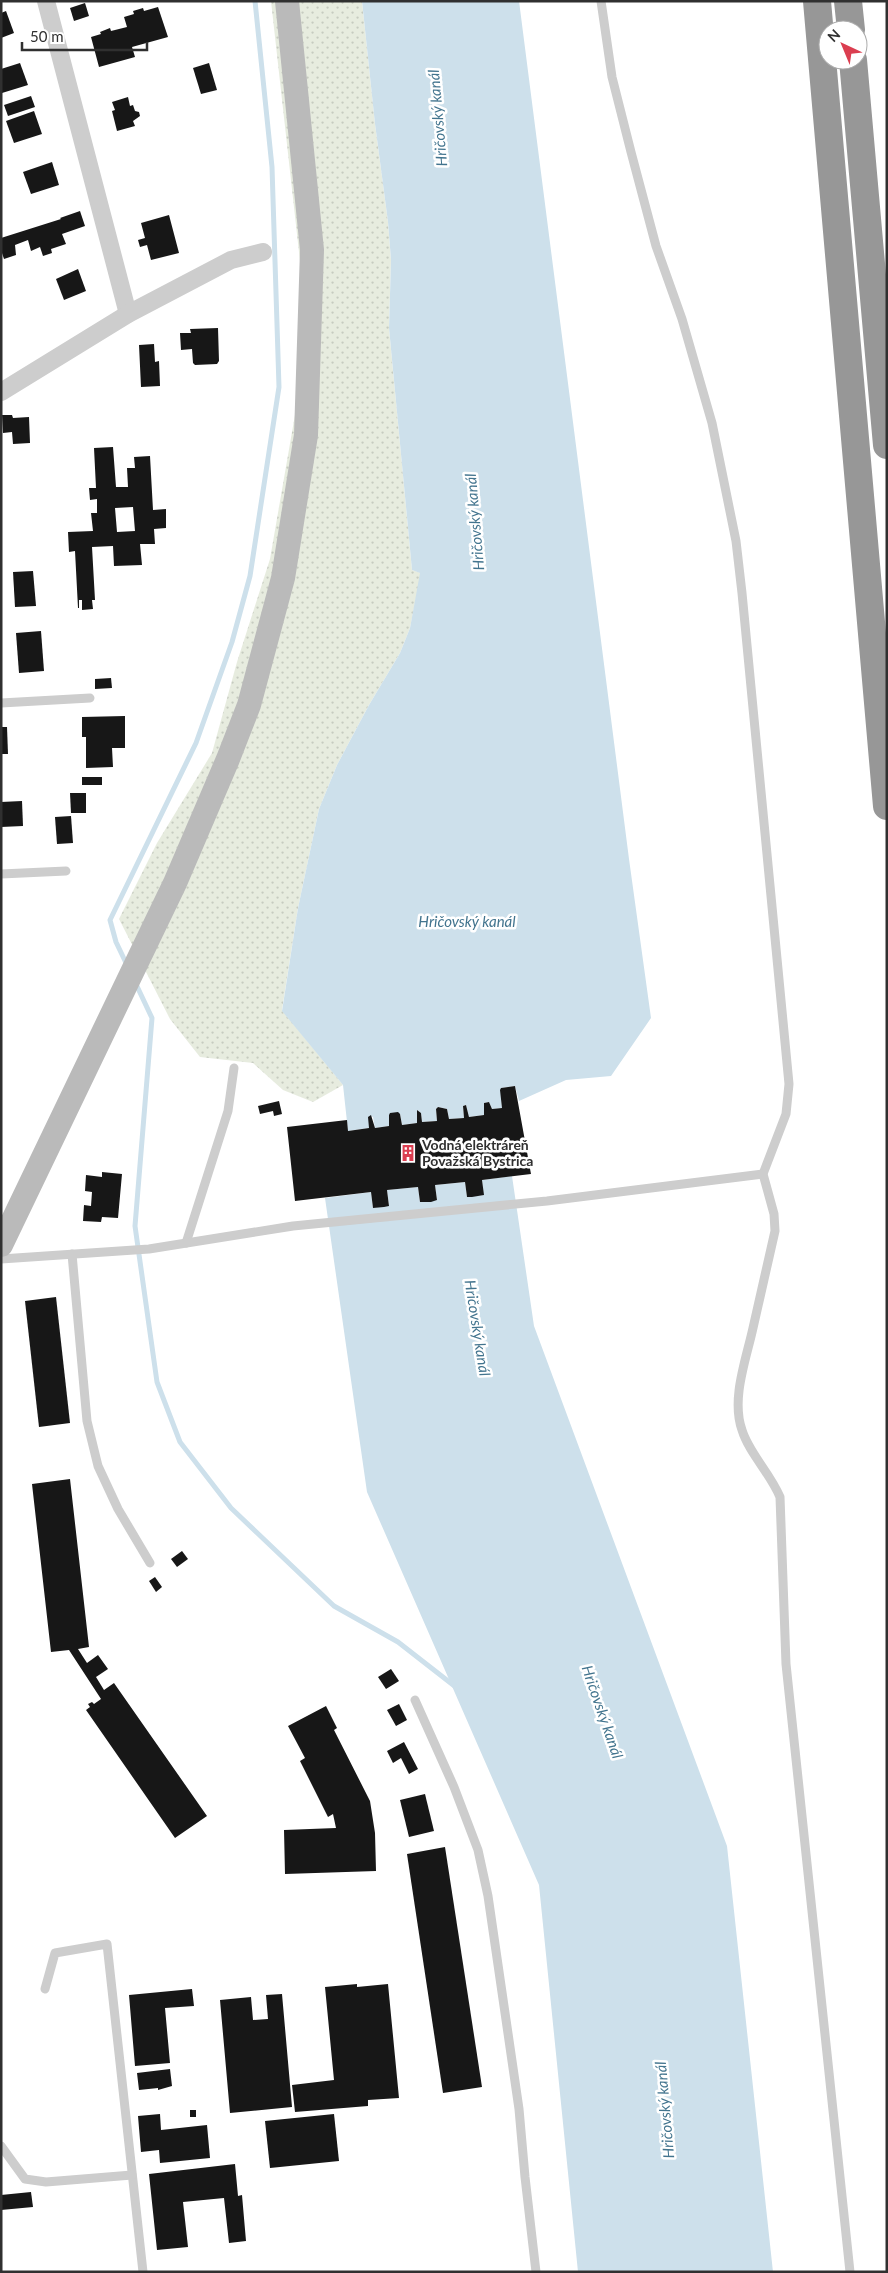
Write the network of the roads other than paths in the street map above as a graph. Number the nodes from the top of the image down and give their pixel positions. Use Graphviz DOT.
graph roads {
  1 [pos="46,1"];
  2 [pos="286,1"];
  3 [pos="601,1"];
  4 [pos="817,1"];
  5 [pos="848,1"];
  6 [pos="850,20"];
  7 [pos="854,70"];
  8 [pos="263,252"];
  9 [pos="128,314"];
  10 [pos="1,392"];
  11 [pos="887,446"];
  12 [pos="90,698"];
  13 [pos="1,703"];
  14 [pos="887,806"];
  15 [pos="66,871"];
  16 [pos="1,874"];
  17 [pos="234,1068"];
  18 [pos="763,1174"];
  19 [pos="186,1243"];
  20 [pos="1,1245"];
  21 [pos="72,1254"];
  22 [pos="1,1259"];
  23 [pos="150,1564"];
  24 [pos="415,1700"];
  25 [pos="45,1989"];
  26 [pos="1,2146"];
  27 [pos="132,2174"];
  28 [pos="143,2272"];
  29 [pos="536,2272"];
  30 [pos="850,2272"];
  1 -- 9 [label="street"];
  2 -- 20 [label="main road"];
  3 -- 18 [label="lane"];
  4 -- 14 [label="highway"];
  5 -- 6 [label="highway"];
  7 -- 11 [label="highway"];
  8 -- 9 [label="street"];
  9 -- 10 [label="street"];
  12 -- 13 [label="lane"];
  15 -- 16 [label="lane"];
  17 -- 19 [label="lane"];
  18 -- 19 [label="lane"];
  18 -- 30 [label="lane"];
  19 -- 21 [label="lane"];
  21 -- 22 [label="lane"];
  21 -- 23 [label="lane"];
  24 -- 29 [label="lane"];
  25 -- 27 [label="lane"];
  26 -- 27 [label="lane"];
  27 -- 28 [label="lane"];
}
